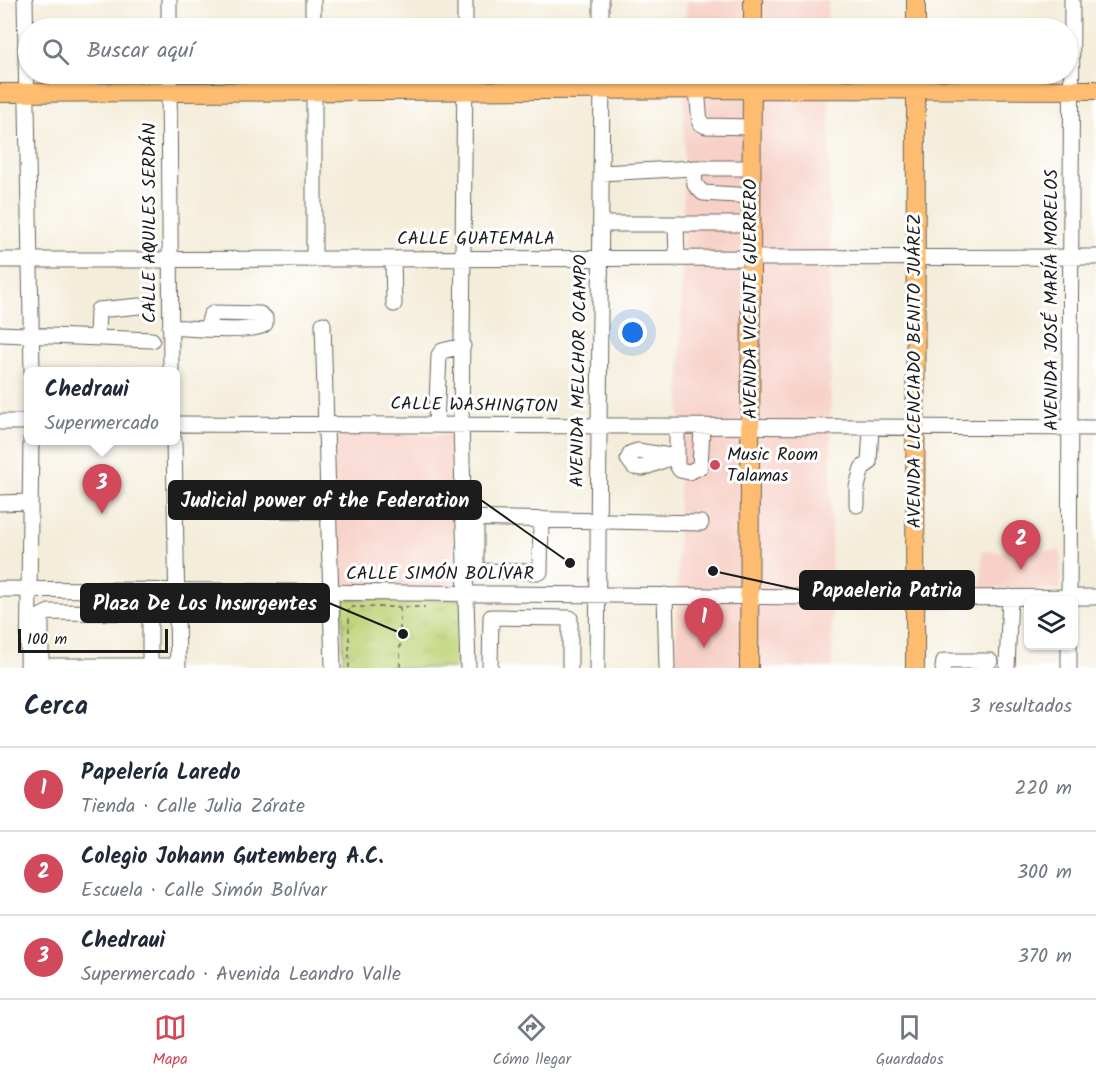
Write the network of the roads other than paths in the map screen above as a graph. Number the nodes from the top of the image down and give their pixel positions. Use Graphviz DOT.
graph roads {
  1 [pos="25,0"];
  2 [pos="169,0"];
  3 [pos="313,0"];
  4 [pos="465,0"];
  5 [pos="601,0"];
  6 [pos="753,0"];
  7 [pos="916,0"];
  8 [pos="1072,0"];
  9 [pos="25,18"];
  10 [pos="169,18"];
  11 [pos="313,18"];
  12 [pos="465,18"];
  13 [pos="601,18"];
  14 [pos="753,18"];
  15 [pos="916,18"];
  16 [pos="1072,18"];
  17 [pos="26,84"];
  18 [pos="169,84"];
  19 [pos="285,84"];
  20 [pos="314,84"];
  21 [pos="465,84"];
  22 [pos="602,84"];
  23 [pos="629,84"];
  24 [pos="757,84"];
  25 [pos="916,84"];
  26 [pos="955,84"];
  27 [pos="1072,84"];
  28 [pos="697,89"];
  29 [pos="1072,90"];
  30 [pos="1096,90"];
  31 [pos="169,92"];
  32 [pos="0,93"];
  33 [pos="26,93"];
  34 [pos="752,127"];
  35 [pos="694,168"];
  36 [pos="752,168"];
  37 [pos="601,173"];
  38 [pos="752,196"];
  39 [pos="601,224"];
  40 [pos="676,224"];
  41 [pos="752,224"];
  42 [pos="1072,256"];
  43 [pos="1096,257"];
  44 [pos="463,258"];
  45 [pos="916,258"];
  46 [pos="170,259"];
  47 [pos="314,259"];
  48 [pos="393,259"];
  49 [pos="601,259"];
  50 [pos="676,259"];
  51 [pos="751,259"];
  52 [pos="0,260"];
  53 [pos="31,260"];
  54 [pos="394,304"];
  55 [pos="140,306"];
  56 [pos="323,324"];
  57 [pos="170,327"];
  58 [pos="207,328"];
  59 [pos="32,333"];
  60 [pos="0,334"];
  61 [pos="97,337"];
  62 [pos="152,340"];
  63 [pos="463,346"];
  64 [pos="32,367"];
  65 [pos="171,367"];
  66 [pos="0,422"];
  67 [pos="24,422"];
  68 [pos="180,424"];
  69 [pos="326,424"];
  70 [pos="436,424"];
  71 [pos="461,424"];
  72 [pos="599,427"];
  73 [pos="676,428"];
  74 [pos="702,428"];
  75 [pos="750,428"];
  76 [pos="871,428"];
  77 [pos="915,428"];
  78 [pos="1071,428"];
  79 [pos="1096,428"];
  80 [pos="32,445"];
  81 [pos="174,445"];
  82 [pos="29,502"];
  83 [pos="0,503"];
  84 [pos="857,505"];
  85 [pos="175,509"];
  86 [pos="329,511"];
  87 [pos="469,518"];
  88 [pos="541,519"];
  89 [pos="598,519"];
  90 [pos="701,523"];
  91 [pos="0,589"];
  92 [pos="30,589"];
  93 [pos="62,589"];
  94 [pos="129,589"];
  95 [pos="178,590"];
  96 [pos="466,592"];
  97 [pos="332,593"];
  98 [pos="598,595"];
  99 [pos="664,595"];
  100 [pos="750,595"];
  101 [pos="1069,596"];
  102 [pos="1010,597"];
  103 [pos="1024,597"];
  104 [pos="1096,597"];
  105 [pos="915,598"];
  106 [pos="1078,598"];
  107 [pos="62,612"];
  108 [pos="128,613"];
  109 [pos="35,645"];
  110 [pos="1069,650"];
  111 [pos="990,661"];
  112 [pos="150,667"];
  113 [pos="178,667"];
  114 [pos="28,668"];
  115 [pos="333,668"];
  116 [pos="468,668"];
  117 [pos="490,668"];
  118 [pos="570,668"];
  119 [pos="597,668"];
  120 [pos="667,668"];
  121 [pos="749,668"];
  122 [pos="915,668"];
  123 [pos="943,668"];
  124 [pos="1007,668"];
  125 [pos="1068,668"];
  1 -- 9 [label="street"];
  2 -- 10 [label="street"];
  3 -- 11 [label="street"];
  4 -- 12 [label="street"];
  5 -- 13 [label="street"];
  6 -- 14 [label="main road"];
  7 -- 15 [label="main road"];
  8 -- 16 [label="street, AVENIDA JOSÉ MARÍA MORELOS"];
  17 -- 33 [label="street"];
  18 -- 31 [label="street, CALLE AQUILES SERDÁN"];
  19 -- 31 [label="main road"];
  20 -- 47 [label="street"];
  21 -- 44 [label="street"];
  22 -- 37 [label="street, AVENIDA MELCHOR OCAMPO"];
  23 -- 28 [label="main road"];
  24 -- 28 [label="main road"];
  24 -- 34 [label="main road, AVENIDA VICENTE GUERRERO"];
  25 -- 45 [label="main road, AVENIDA LICENCIADO BENITO JUÁREZ"];
  26 -- 29 [label="main road"];
  27 -- 29 [label="street, AVENIDA JOSÉ MARÍA MORELOS"];
  28 -- 34 [label="street"];
  29 -- 30 [label="main road"];
  29 -- 42 [label="street, AVENIDA JOSÉ MARÍA MORELOS"];
  31 -- 33 [label="main road"];
  31 -- 46 [label="street, CALLE AQUILES SERDÁN"];
  32 -- 33 [label="main road"];
  33 -- 53 [label="street"];
  34 -- 36 [label="main road, AVENIDA VICENTE GUERRERO"];
  35 -- 36 [label="street"];
  35 -- 37 [label="street"];
  35 -- 38 [label="street"];
  36 -- 38 [label="main road, AVENIDA VICENTE GUERRERO"];
  37 -- 39 [label="street, AVENIDA MELCHOR OCAMPO"];
  38 -- 41 [label="main road, AVENIDA VICENTE GUERRERO"];
  39 -- 40 [label="street"];
  39 -- 49 [label="street, AVENIDA MELCHOR OCAMPO"];
  40 -- 41 [label="street"];
  40 -- 50 [label="street"];
  41 -- 51 [label="main road, AVENIDA VICENTE GUERRERO"];
  42 -- 43 [label="street, CALLE GUATEMALA"];
  42 -- 45 [label="street, CALLE GUATEMALA"];
  42 -- 78 [label="street, AVENIDA JOSÉ MARÍA MORELOS"];
  44 -- 48 [label="street, CALLE GUATEMALA"];
  44 -- 49 [label="street, CALLE GUATEMALA"];
  44 -- 63 [label="street"];
  45 -- 51 [label="street, CALLE GUATEMALA"];
  45 -- 77 [label="main road, AVENIDA LICENCIADO BENITO JUÁREZ"];
  46 -- 47 [label="street, CALLE GUATEMALA"];
  46 -- 53 [label="street, CALLE GUATEMALA"];
  46 -- 57 [label="street, CALLE AQUILES SERDÁN"];
  47 -- 48 [label="street, CALLE GUATEMALA"];
  48 -- 54 [label="street"];
  49 -- 50 [label="street, CALLE GUATEMALA"];
  49 -- 72 [label="street, AVENIDA MELCHOR OCAMPO"];
  50 -- 51 [label="street, CALLE GUATEMALA"];
  51 -- 75 [label="main road, AVENIDA VICENTE GUERRERO"];
  52 -- 53 [label="street, CALLE GUATEMALA"];
  53 -- 59 [label="street"];
  55 -- 61 [label="street"];
  56 -- 69 [label="street"];
  57 -- 58 [label="street"];
  57 -- 65 [label="street, CALLE AQUILES SERDÁN"];
  59 -- 60 [label="street"];
  59 -- 61 [label="street"];
  59 -- 64 [label="street"];
  61 -- 62 [label="street"];
  63 -- 70 [label="street"];
  63 -- 71 [label="street"];
  66 -- 67 [label="street"];
  68 -- 69 [label="street, CALLE WASHINGTON"];
  69 -- 70 [label="street, CALLE WASHINGTON"];
  69 -- 86 [label="street"];
  70 -- 71 [label="street, CALLE WASHINGTON"];
  71 -- 72 [label="street, CALLE WASHINGTON"];
  71 -- 87 [label="street"];
  72 -- 73 [label="street, CALLE WASHINGTON"];
  72 -- 89 [label="street, AVENIDA MELCHOR OCAMPO"];
  73 -- 74 [label="street, CALLE WASHINGTON"];
  73 -- 74 [label="street"];
  74 -- 75 [label="street, CALLE WASHINGTON"];
  75 -- 76 [label="street, CALLE WASHINGTON"];
  75 -- 100 [label="main road, AVENIDA VICENTE GUERRERO"];
  76 -- 77 [label="street, CALLE WASHINGTON"];
  76 -- 84 [label="street"];
  77 -- 78 [label="street, CALLE WASHINGTON"];
  77 -- 105 [label="main road, AVENIDA LICENCIADO BENITO JUÁREZ"];
  78 -- 79 [label="street, CALLE WASHINGTON"];
  78 -- 101 [label="street, AVENIDA JOSÉ MARÍA MORELOS"];
  80 -- 82 [label="street"];
  81 -- 85 [label="street"];
  82 -- 83 [label="street"];
  82 -- 92 [label="street"];
  85 -- 86 [label="street"];
  85 -- 95 [label="street"];
  86 -- 97 [label="street"];
  87 -- 88 [label="street"];
  87 -- 88 [label="street"];
  87 -- 96 [label="street"];
  88 -- 89 [label="street"];
  89 -- 90 [label="street"];
  89 -- 98 [label="street, AVENIDA MELCHOR OCAMPO"];
  91 -- 92 [label="street, CALLE SIMÓN BOLÍVAR"];
  92 -- 93 [label="street, CALLE SIMÓN BOLÍVAR"];
  92 -- 109 [label="street"];
  93 -- 94 [label="street, CALLE SIMÓN BOLÍVAR"];
  93 -- 107 [label="street"];
  94 -- 95 [label="street, CALLE SIMÓN BOLÍVAR"];
  94 -- 108 [label="street"];
  95 -- 97 [label="street, CALLE SIMÓN BOLÍVAR"];
  95 -- 113 [label="street"];
  96 -- 97 [label="street, CALLE SIMÓN BOLÍVAR"];
  96 -- 98 [label="street, CALLE SIMÓN BOLÍVAR"];
  96 -- 116 [label="street"];
  97 -- 115 [label="street"];
  98 -- 99 [label="street, CALLE SIMÓN BOLÍVAR"];
  98 -- 119 [label="street, AVENIDA MELCHOR OCAMPO"];
  99 -- 100 [label="street, CALLE SIMÓN BOLÍVAR"];
  99 -- 120 [label="street"];
  100 -- 105 [label="street, CALLE SIMÓN BOLÍVAR"];
  100 -- 121 [label="main road, AVENIDA VICENTE GUERRERO"];
  102 -- 103 [label="street, CALLE SIMÓN BOLÍVAR"];
  102 -- 105 [label="street, CALLE SIMÓN BOLÍVAR"];
  102 -- 124 [label="street"];
  104 -- 106 [label="street, CALLE SIMÓN BOLÍVAR"];
  105 -- 122 [label="main road, AVENIDA LICENCIADO BENITO JUÁREZ"];
  107 -- 108 [label="street"];
  107 -- 109 [label="street"];
  108 -- 112 [label="street"];
  109 -- 112 [label="street"];
  109 -- 114 [label="street"];
  110 -- 125 [label="street"];
  111 -- 123 [label="street"];
  112 -- 113 [label="street"];
  117 -- 118 [label="street"];
}
